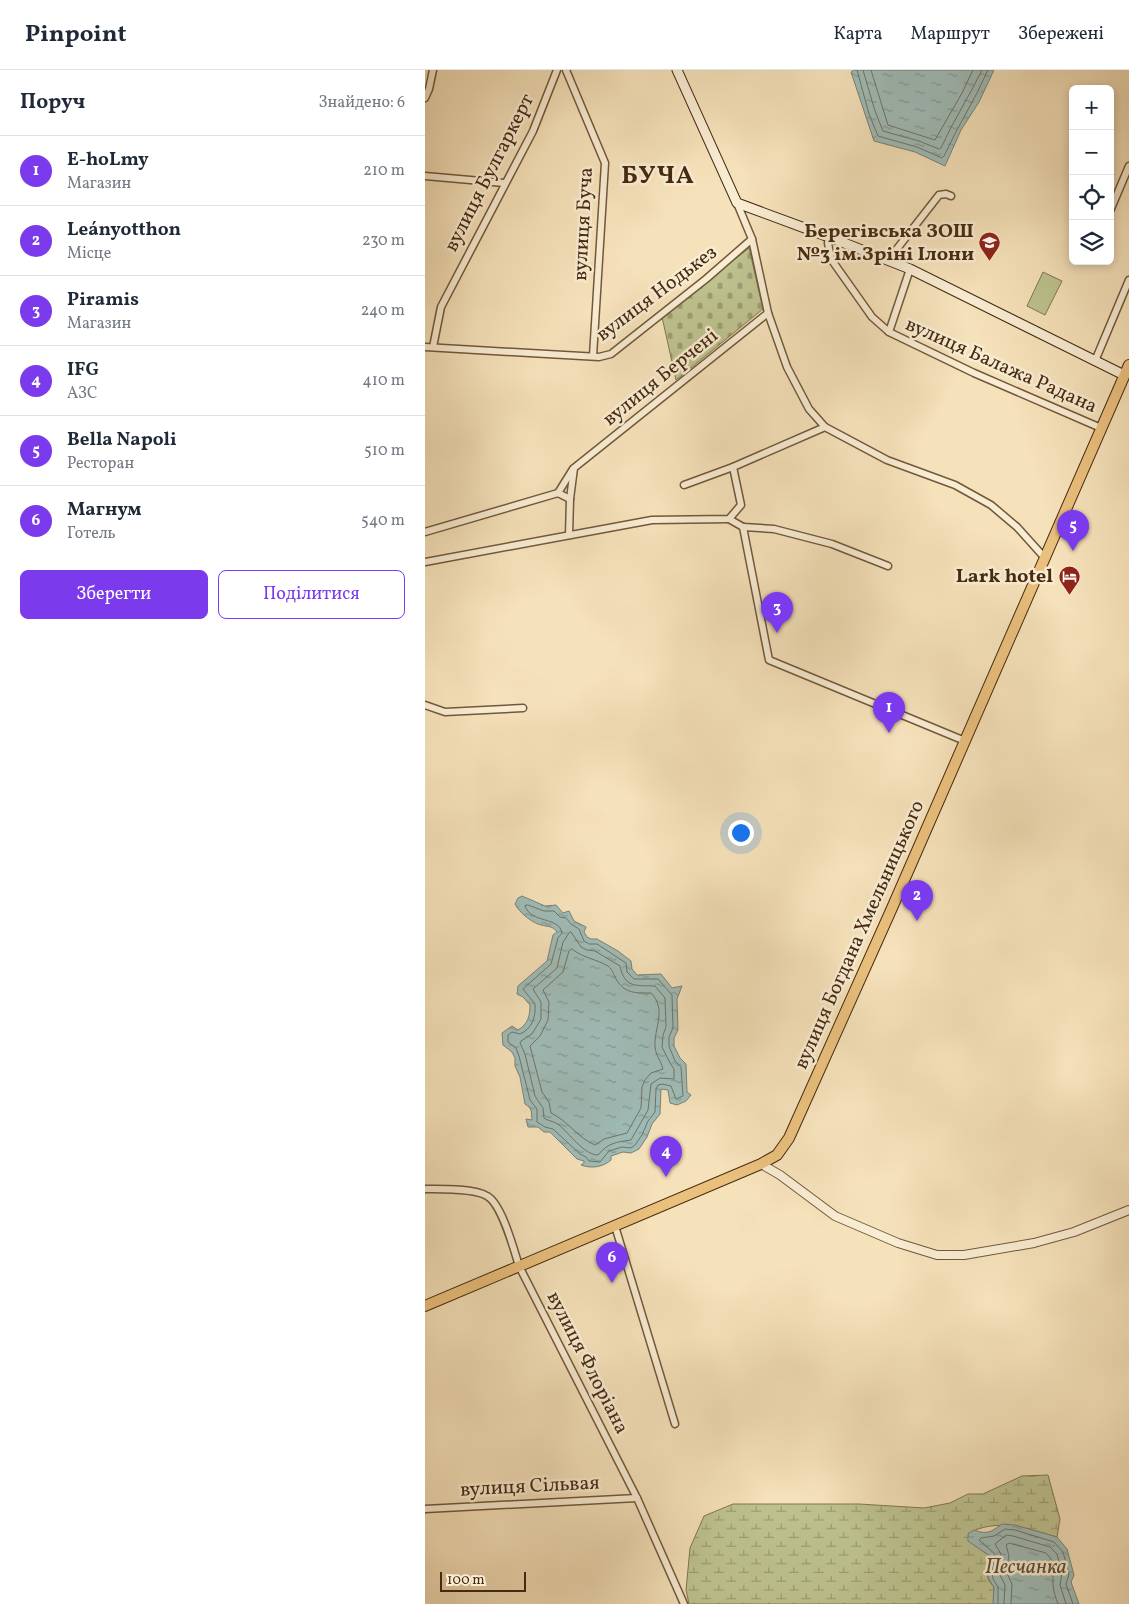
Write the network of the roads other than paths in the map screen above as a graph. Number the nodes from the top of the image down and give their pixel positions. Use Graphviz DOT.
graph roads {
  1 [pos="433,70"];
  2 [pos="557,70"];
  3 [pos="566,70"];
  4 [pos="677,70"];
  5 [pos="425,98"];
  6 [pos="1129,166"];
  7 [pos="425,176"];
  8 [pos="504,184"];
  9 [pos="951,196"];
  10 [pos="1114,202"];
  11 [pos="737,203"];
  12 [pos="829,236"];
  13 [pos="752,239"];
  14 [pos="889,259"];
  15 [pos="910,269"];
  16 [pos="1129,280"];
  17 [pos="768,313"];
  18 [pos="889,332"];
  19 [pos="425,347"];
  20 [pos="433,347"];
  21 [pos="593,356"];
  22 [pos="1095,361"];
  23 [pos="1129,364"];
  24 [pos="1124,375"];
  25 [pos="825,427"];
  26 [pos="1101,428"];
  27 [pos="733,467"];
  28 [pos="574,468"];
  29 [pos="684,485"];
  30 [pos="558,493"];
  31 [pos="570,498"];
  32 [pos="729,519"];
  33 [pos="743,527"];
  34 [pos="425,532"];
  35 [pos="569,535"];
  36 [pos="1044,557"];
  37 [pos="425,562"];
  38 [pos="888,566"];
  39 [pos="425,705"];
  40 [pos="523,708"];
  41 [pos="965,741"];
  42 [pos="761,1164"];
  43 [pos="425,1189"];
  44 [pos="1129,1210"];
  45 [pos="615,1226"];
  46 [pos="519,1266"];
  47 [pos="425,1306"];
  48 [pos="675,1424"];
  49 [pos="637,1498"];
  50 [pos="425,1509"];
  51 [pos="684,1604"];
  1 -- 5 [label="street"];
  2 -- 8 [label="street, вулиця Булгаркерт"];
  3 -- 21 [label="street, вулиця Буча"];
  4 -- 11 [label="main road"];
  6 -- 10 [label="street"];
  7 -- 8 [label="street"];
  8 -- 20 [label="street, вулиця Булгаркерт"];
  9 -- 14 [label="street"];
  11 -- 12 [label="main road"];
  11 -- 13 [label="street"];
  12 -- 14 [label="main road"];
  12 -- 18 [label="street, вулиця Балажа Радана"];
  13 -- 17 [label="street"];
  13 -- 21 [label="street, вулиця Нодькез"];
  14 -- 15 [label="main road"];
  15 -- 18 [label="street, вулиця Балажа Радана"];
  15 -- 22 [label="main road"];
  16 -- 22 [label="street"];
  17 -- 25 [label="street"];
  17 -- 28 [label="street, вулиця Берчені"];
  18 -- 26 [label="street, вулиця Балажа Радана"];
  19 -- 20 [label="street, вулиця Нодькез"];
  20 -- 21 [label="street, вулиця Нодькез"];
  22 -- 24 [label="main road"];
  23 -- 24 [label="highway, вулиця Богдана Хмельницького"];
  24 -- 26 [label="highway, вулиця Богдана Хмельницького"];
  25 -- 27 [label="street"];
  25 -- 36 [label="street"];
  26 -- 36 [label="highway, вулиця Богдана Хмельницького"];
  27 -- 29 [label="street"];
  27 -- 32 [label="street"];
  28 -- 30 [label="street, вулиця Берчені"];
  28 -- 31 [label="street"];
  30 -- 31 [label="street"];
  30 -- 34 [label="street"];
  31 -- 35 [label="street"];
  32 -- 33 [label="street"];
  32 -- 35 [label="street"];
  33 -- 38 [label="street"];
  33 -- 41 [label="street"];
  35 -- 37 [label="street"];
  36 -- 41 [label="highway, вулиця Богдана Хмельницького"];
  39 -- 40 [label="street"];
  41 -- 42 [label="highway, вулиця Богдана Хмельницького"];
  42 -- 44 [label="street"];
  42 -- 45 [label="highway, вулиця Богдана Хмельницького"];
  43 -- 46 [label="street, вулиця Флоріана"];
  45 -- 46 [label="highway, вулиця Богдана Хмельницького"];
  45 -- 48 [label="street"];
  46 -- 47 [label="highway, вулиця Богдана Хмельницького"];
  46 -- 49 [label="street, вулиця Флоріана"];
  49 -- 50 [label="street, вулиця Сільвая"];
  49 -- 51 [label="street, вулиця Флоріана"];
}
